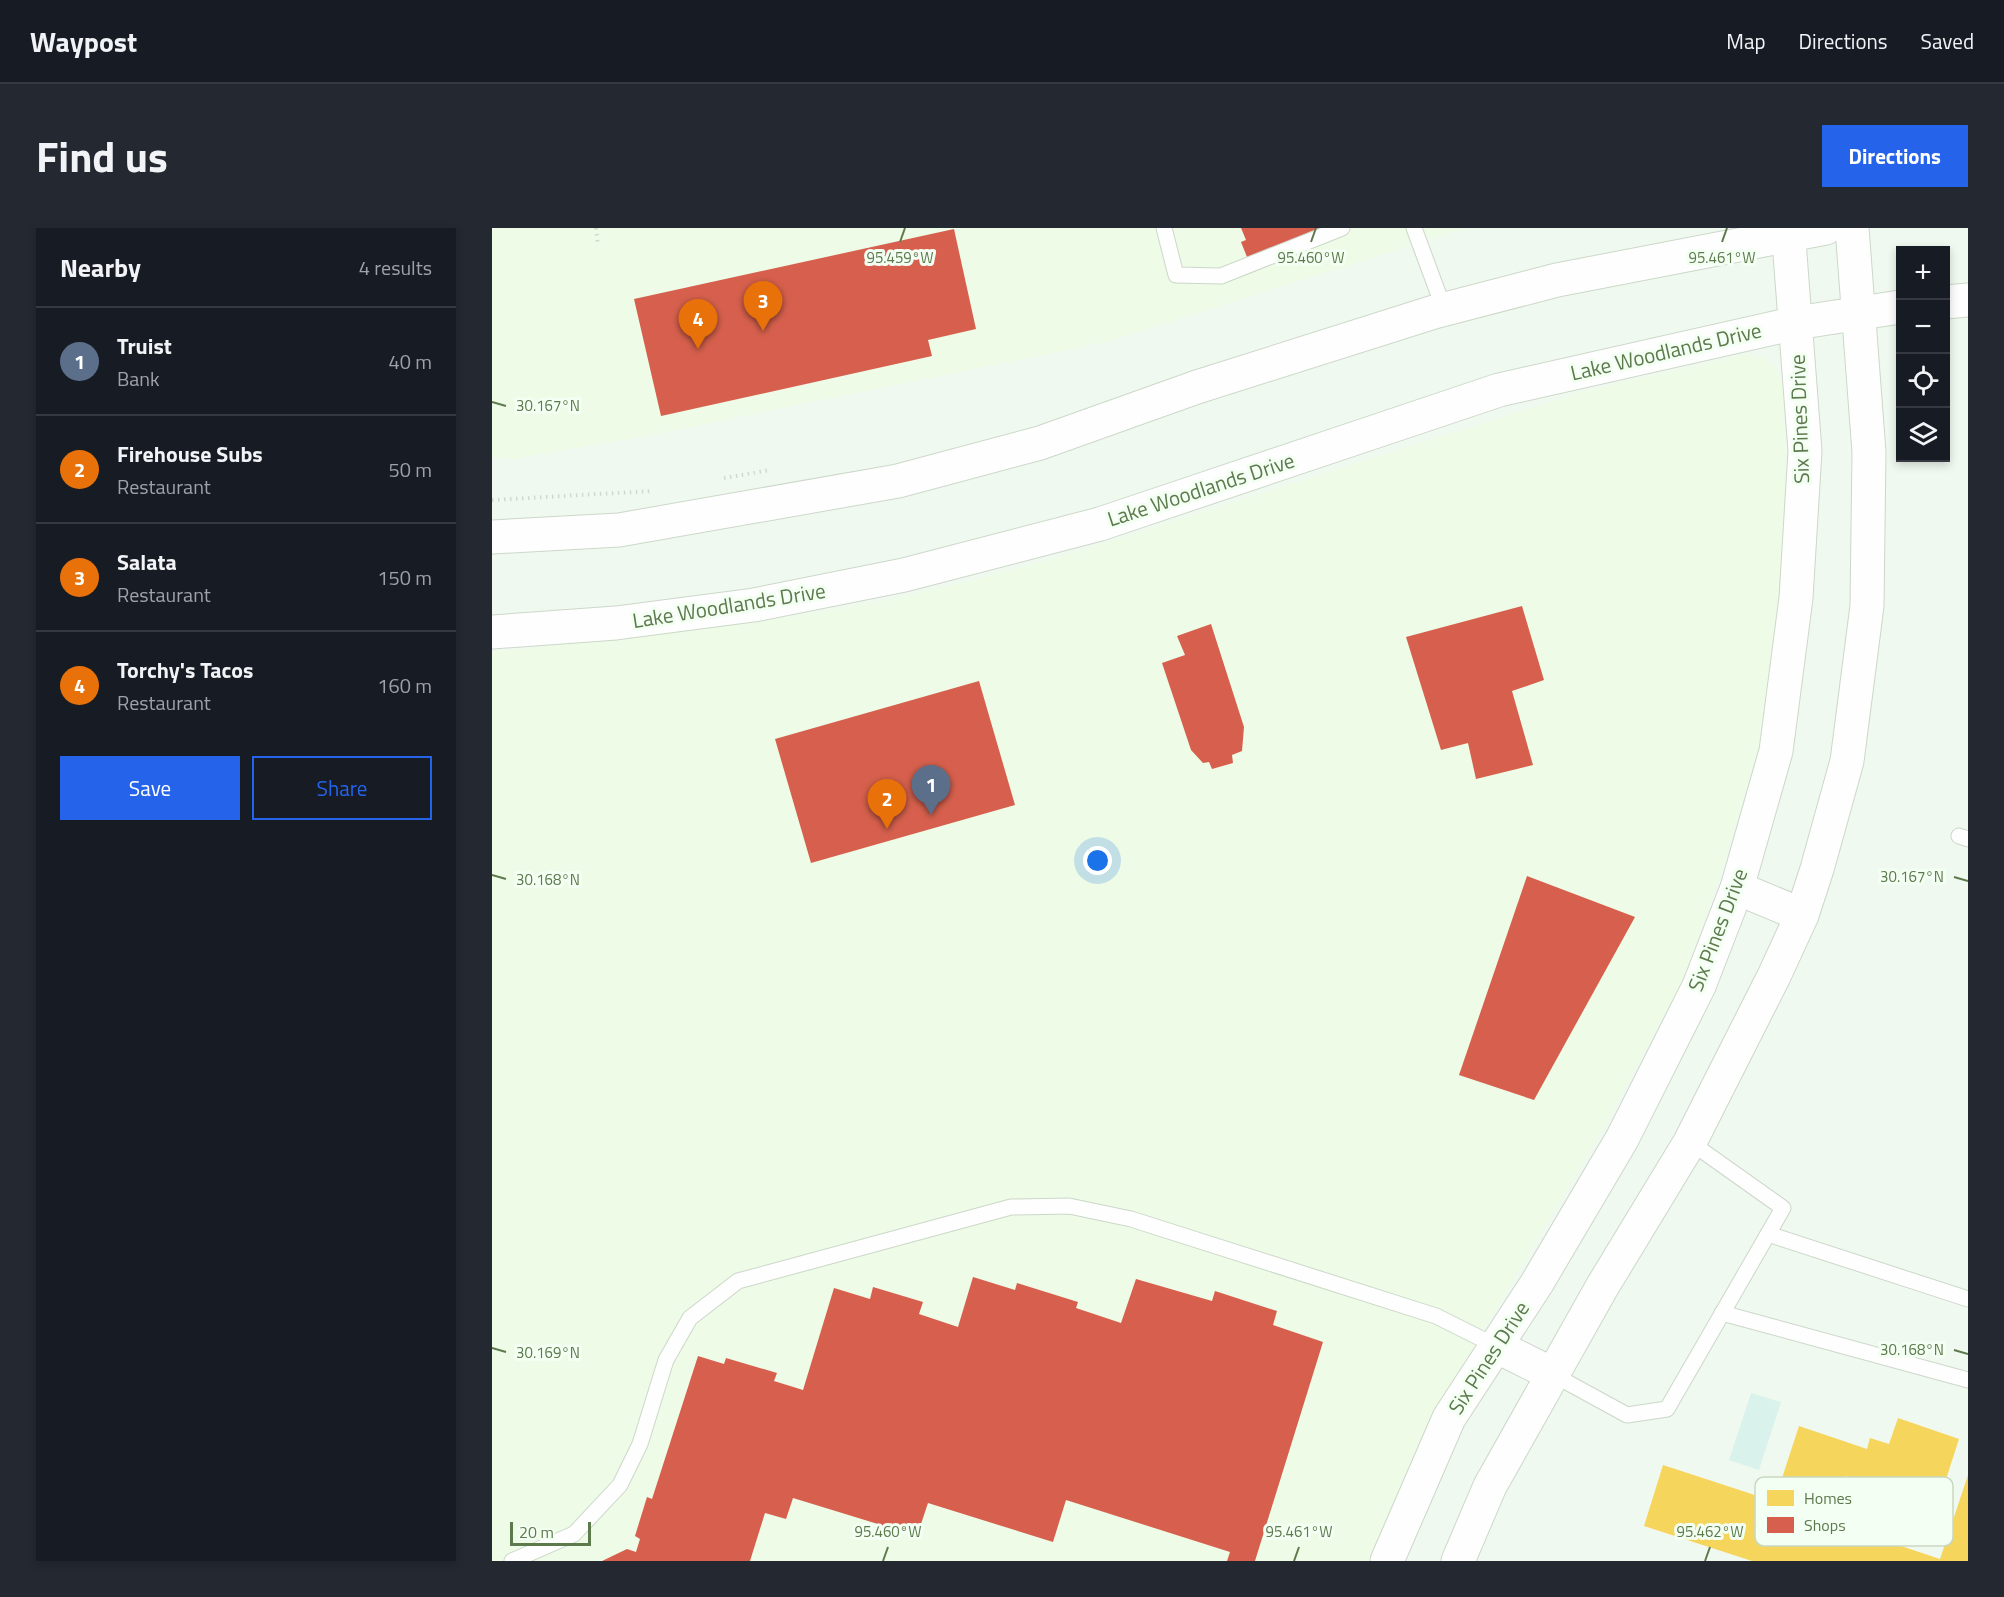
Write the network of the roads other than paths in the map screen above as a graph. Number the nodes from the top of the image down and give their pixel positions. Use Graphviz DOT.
graph roads {
  1 [pos="1164,228"];
  2 [pos="1342,228"];
  3 [pos="1414,228"];
  4 [pos="1826,228"];
  5 [pos="1852,228"];
  6 [pos="1787,231"];
  7 [pos="1968,300"];
  8 [pos="1950,302"];
  9 [pos="1896,307"];
  10 [pos="1444,309"];
  11 [pos="1859,312"];
  12 [pos="1796,323"];
  13 [pos="492,537"];
  14 [pos="492,633"];
  15 [pos="1737,888"];
  16 [pos="1802,915"];
  17 [pos="1690,1142"];
  18 [pos="1768,1234"];
  19 [pos="1968,1299"];
  20 [pos="1722,1313"];
  21 [pos="1496,1346"];
  22 [pos="1552,1374"];
  23 [pos="1968,1380"];
  24 [pos="512,1561"];
  25 [pos="1387,1561"];
  26 [pos="1458,1561"];
  1 -- 2 [label="lane"];
  3 -- 10 [label="lane"];
  4 -- 6 [label="street"];
  5 -- 11 [label="street"];
  6 -- 10 [label="street"];
  6 -- 12 [label="street, Six Pines Drive"];
  7 -- 8 [label="street"];
  9 -- 11 [label="street, Lake Woodlands Drive"];
  10 -- 13 [label="street"];
  11 -- 12 [label="street, Lake Woodlands Drive"];
  11 -- 16 [label="street"];
  12 -- 14 [label="street, Lake Woodlands Drive"];
  12 -- 15 [label="street, Six Pines Drive"];
  15 -- 16 [label="street"];
  15 -- 21 [label="street, Six Pines Drive"];
  16 -- 17 [label="street"];
  17 -- 18 [label="lane"];
  17 -- 22 [label="street"];
  18 -- 19 [label="lane"];
  18 -- 20 [label="lane"];
  20 -- 22 [label="lane"];
  20 -- 23 [label="lane"];
  21 -- 22 [label="street"];
  21 -- 24 [label="lane"];
  21 -- 25 [label="street, Six Pines Drive"];
  22 -- 26 [label="street"];
}
